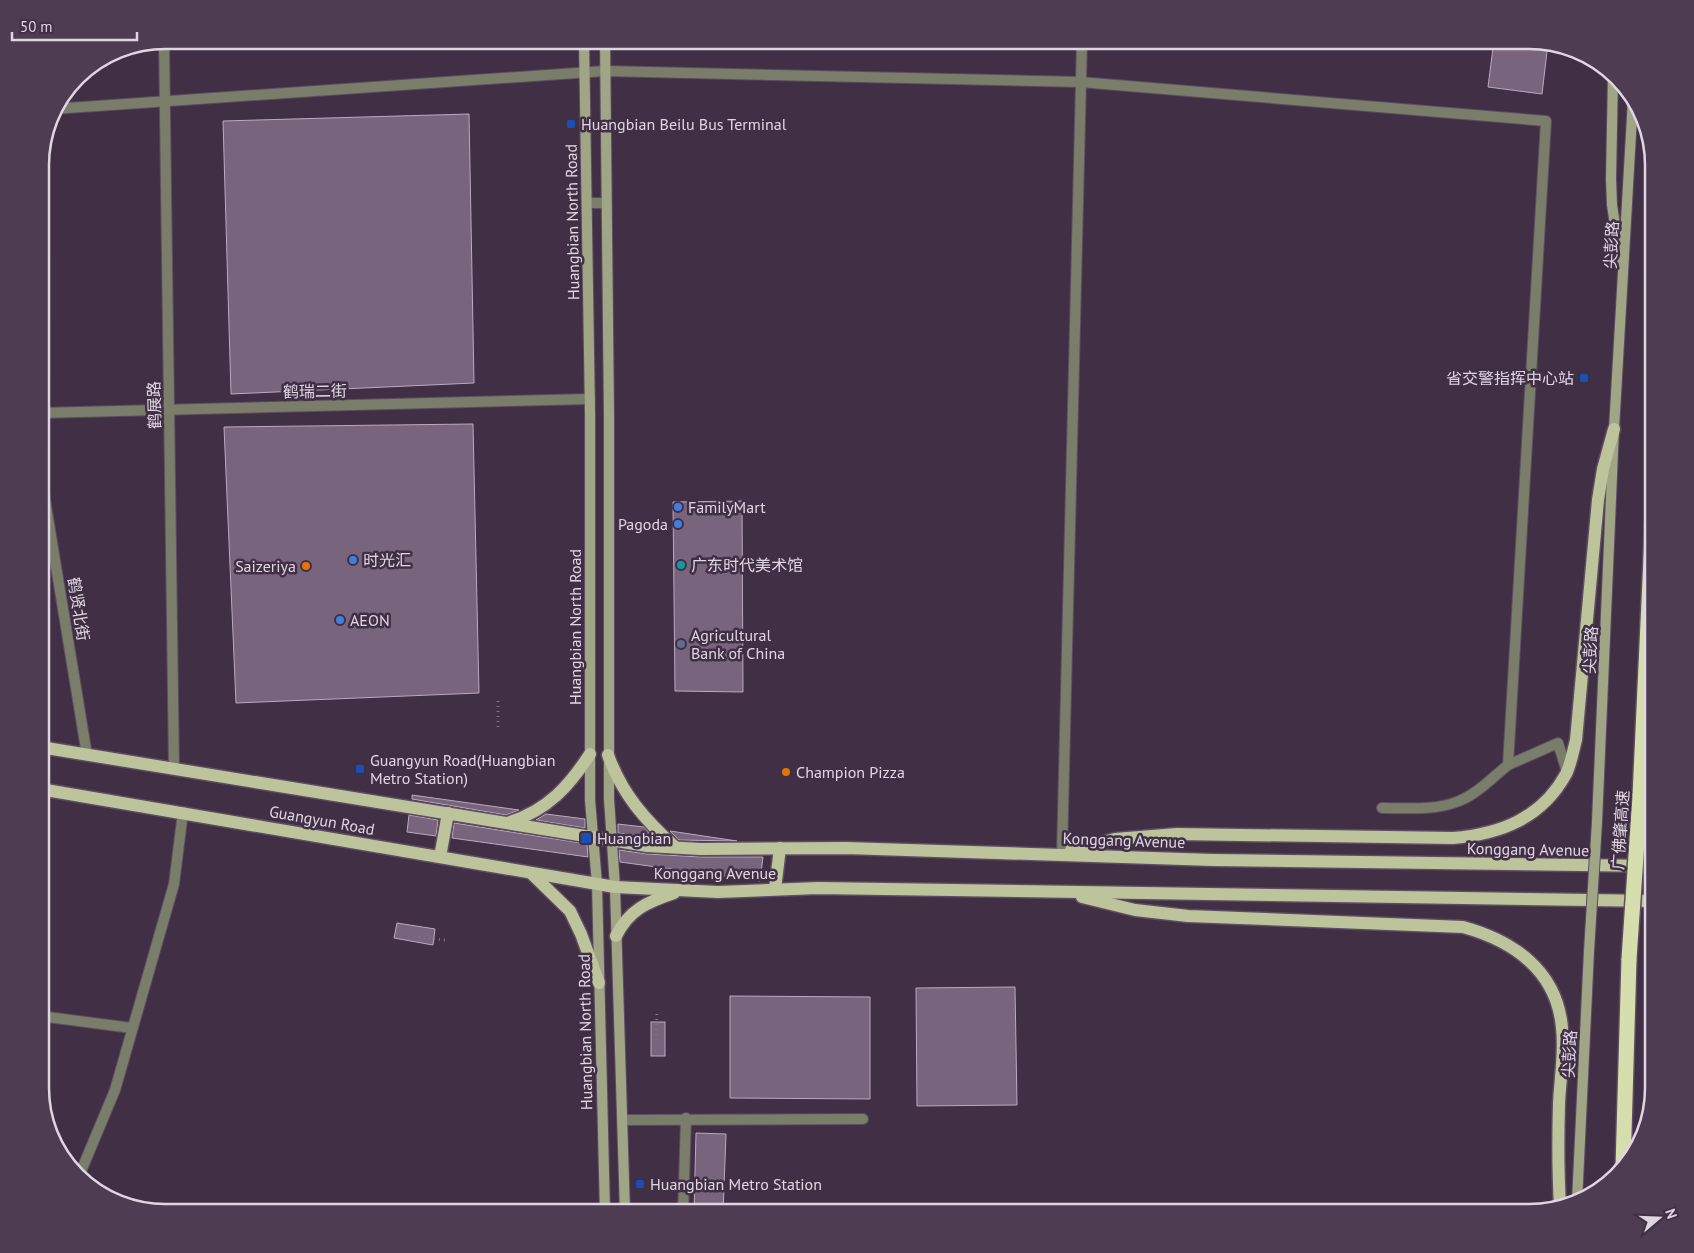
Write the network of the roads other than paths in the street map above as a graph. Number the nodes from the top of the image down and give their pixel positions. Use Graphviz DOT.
graph roads {
  1 [pos="164,49"];
  2 [pos="584,49"];
  3 [pos="605,49"];
  4 [pos="1082,49"];
  5 [pos="584,72"];
  6 [pos="605,72"];
  7 [pos="1080,82"];
  8 [pos="1612,84"];
  9 [pos="165,102"];
  10 [pos="64,108"];
  11 [pos="1632,112"];
  12 [pos="606,202"];
  13 [pos="587,203"];
  14 [pos="1624,280"];
  15 [pos="590,399"];
  16 [pos="169,410"];
  17 [pos="49,413"];
  18 [pos="1614,429"];
  19 [pos="49,524"];
  20 [pos="1645,688"];
  21 [pos="49,749"];
  22 [pos="590,754"];
  23 [pos="87,755"];
  24 [pos="608,755"];
  25 [pos="1508,765"];
  26 [pos="174,769"];
  27 [pos="1567,772"];
  28 [pos="49,790"];
  29 [pos="1382,808"];
  30 [pos="183,812"];
  31 [pos="448,812"];
  32 [pos="509,822"];
  33 [pos="593,837"];
  34 [pos="612,840"];
  35 [pos="675,848"];
  36 [pos="780,848"];
  37 [pos="1062,853"];
  38 [pos="440,857"];
  39 [pos="1645,866"];
  40 [pos="531,873"];
  41 [pos="597,884"];
  42 [pos="615,887"];
  43 [pos="775,889"];
  44 [pos="678,892"];
  45 [pos="1062,892"];
  46 [pos="1645,901"];
  47 [pos="616,936"];
  48 [pos="599,983"];
  49 [pos="49,1017"];
  50 [pos="132,1028"];
  51 [pos="1625,1057"];
  52 [pos="686,1118"];
  53 [pos="863,1119"];
  54 [pos="623,1120"];
  55 [pos="1623,1156"];
  56 [pos="1615,1166"];
  57 [pos="82,1169"];
  58 [pos="1577,1194"];
  59 [pos="1560,1200"];
  60 [pos="605,1204"];
  61 [pos="625,1204"];
  62 [pos="683,1204"];
  1 -- 9 [label="street, 鹤展路"];
  2 -- 5 [label="street, Huangbian North Road"];
  3 -- 6 [label="street, Huangbian North Road"];
  4 -- 7 [label="street"];
  5 -- 6 [label="street"];
  5 -- 9 [label="street"];
  5 -- 13 [label="street, Huangbian North Road"];
  6 -- 7 [label="street"];
  6 -- 12 [label="street, Huangbian North Road"];
  7 -- 25 [label="street"];
  7 -- 37 [label="street"];
  8 -- 14 [label="street"];
  9 -- 10 [label="street"];
  9 -- 16 [label="street, 鹤展路"];
  11 -- 14 [label="street, 尖彭路"];
  12 -- 13 [label="street"];
  12 -- 24 [label="street, Huangbian North Road"];
  13 -- 15 [label="street, Huangbian North Road"];
  14 -- 18 [label="street, 尖彭路"];
  15 -- 16 [label="street, 鹤瑞二街"];
  15 -- 22 [label="street, Huangbian North Road"];
  16 -- 17 [label="street, 鹤瑞二街"];
  16 -- 26 [label="street, 鹤展路"];
  18 -- 27 [label="main road"];
  18 -- 58 [label="street, 尖彭路, bridge"];
  19 -- 23 [label="street, 鹤贤北街"];
  20 -- 51 [label="highway, 广佛肇高速, bridge"];
  21 -- 23 [label="main road, Guangyun Road"];
  22 -- 32 [label="main road"];
  22 -- 33 [label="street, Huangbian North Road"];
  23 -- 26 [label="main road, Guangyun Road"];
  24 -- 34 [label="street, Huangbian North Road"];
  24 -- 35 [label="main road"];
  25 -- 27 [label="street"];
  25 -- 29 [label="street"];
  26 -- 31 [label="main road, Guangyun Road"];
  27 -- 37 [label="main road"];
  28 -- 30 [label="main road, Guangyun Road"];
  30 -- 38 [label="main road, Guangyun Road"];
  30 -- 50 [label="street"];
  31 -- 32 [label="main road, Guangyun Road"];
  31 -- 38 [label="main road"];
  32 -- 33 [label="main road, Guangyun Road"];
  33 -- 34 [label="main road, Konggang Avenue"];
  33 -- 41 [label="street, Huangbian North Road"];
  34 -- 35 [label="main road, Konggang Avenue"];
  34 -- 42 [label="street, Huangbian North Road"];
  35 -- 36 [label="main road, Konggang Avenue"];
  36 -- 37 [label="main road, Konggang Avenue"];
  36 -- 43 [label="main road"];
  37 -- 39 [label="main road, Konggang Avenue"];
  38 -- 40 [label="main road, Guangyun Road"];
  40 -- 41 [label="main road, Guangyun Road"];
  40 -- 48 [label="main road"];
  41 -- 42 [label="main road, Konggang Avenue"];
  41 -- 48 [label="street, Huangbian North Road"];
  42 -- 44 [label="main road, Konggang Avenue"];
  42 -- 47 [label="street, Huangbian North Road"];
  43 -- 44 [label="main road, Konggang Avenue"];
  43 -- 45 [label="main road, Konggang Avenue"];
  44 -- 47 [label="main road"];
  45 -- 46 [label="main road, Konggang Avenue"];
  45 -- 59 [label="main road"];
  47 -- 54 [label="street, Huangbian North Road"];
  48 -- 60 [label="street, Huangbian North Road"];
  49 -- 50 [label="street"];
  50 -- 57 [label="street"];
  51 -- 55 [label="highway, 广佛肇高速"];
  51 -- 56 [label="highway"];
  52 -- 53 [label="street"];
  52 -- 54 [label="street"];
  52 -- 62 [label="street"];
  54 -- 61 [label="street, Huangbian North Road"];
}
